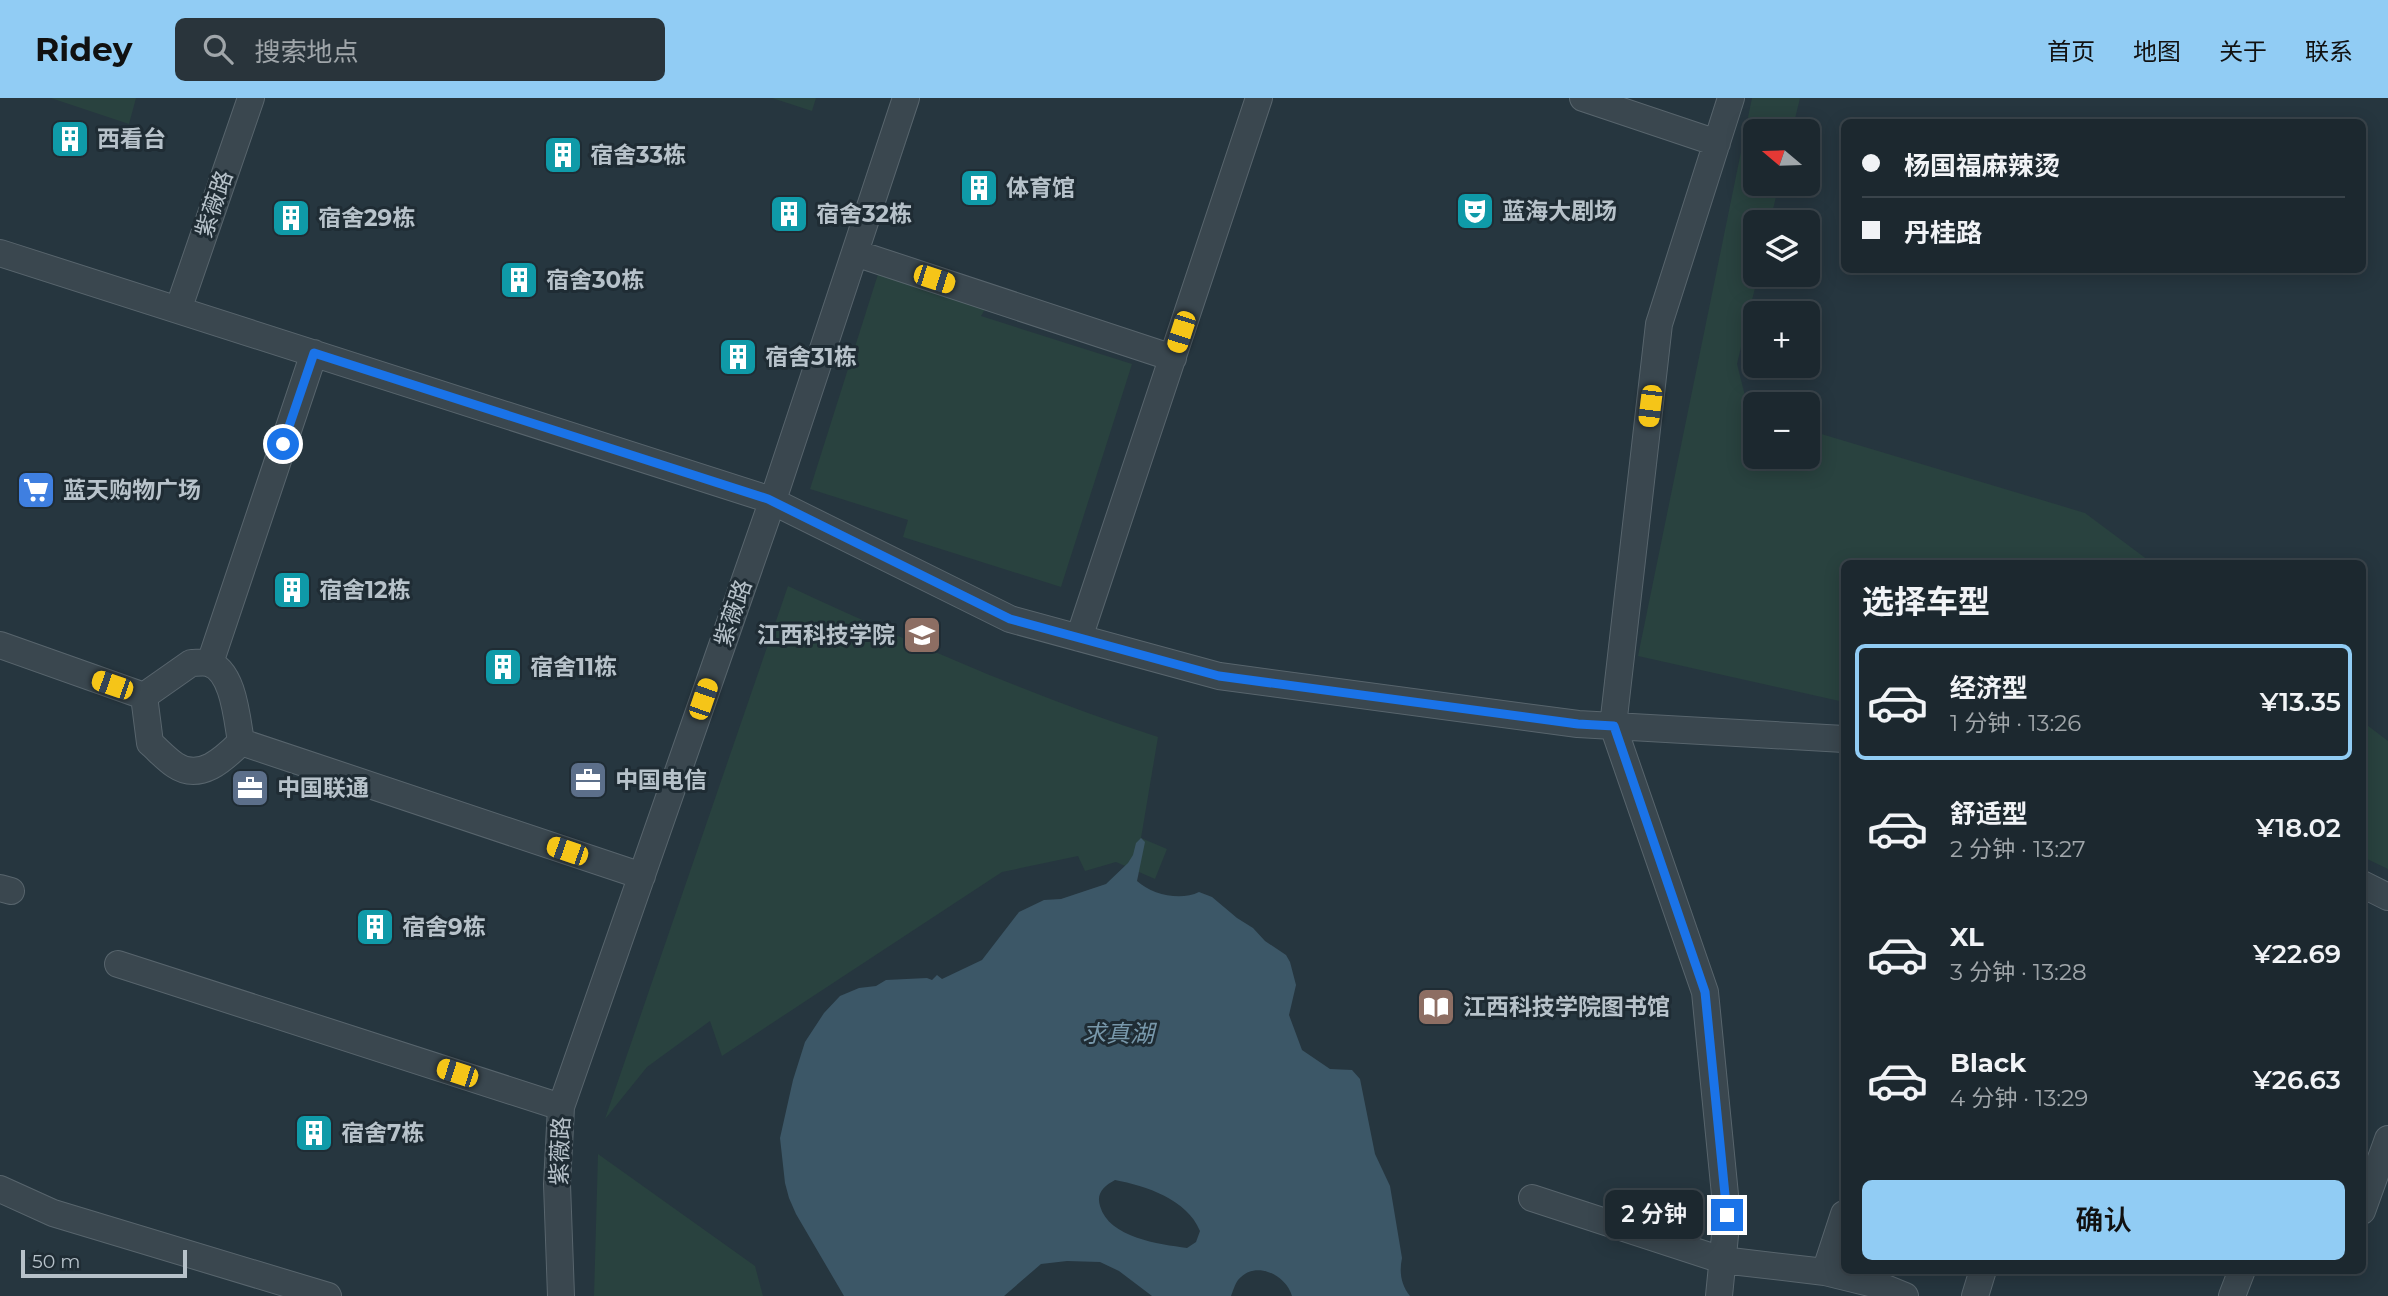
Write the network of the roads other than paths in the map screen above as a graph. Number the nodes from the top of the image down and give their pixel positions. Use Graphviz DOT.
graph roads {
  1 [pos="251,98"];
  2 [pos="906,98"];
  3 [pos="1259,98"];
  4 [pos="1583,98"];
  5 [pos="1731,98"];
  6 [pos="1616,103"];
  7 [pos="1717,143"];
  8 [pos="855,253"];
  9 [pos="2,259"];
  10 [pos="178,310"];
  11 [pos="314,353"];
  12 [pos="1173,358"];
  13 [pos="772,502"];
  14 [pos="1079,638"];
  15 [pos="0,645"];
  16 [pos="210,663"];
  17 [pos="144,696"];
  18 [pos="1614,726"];
  19 [pos="1841,739"];
  20 [pos="241,742"];
  21 [pos="642,876"];
  22 [pos="2366,886"];
  23 [pos="2388,897"];
  24 [pos="118,964"];
  25 [pos="561,1107"];
  26 [pos="2388,1139"];
  27 [pos="0,1189"];
  28 [pos="1532,1198"];
  29 [pos="2366,1200"];
  30 [pos="1841,1223"];
  31 [pos="1722,1260"];
  32 [pos="1825,1272"];
  33 [pos="1982,1274"];
  34 [pos="2240,1274"];
  35 [pos="246,1284"];
  36 [pos="328,1296"];
  37 [pos="561,1296"];
  38 [pos="1719,1296"];
  39 [pos="1905,1296"];
  40 [pos="1975,1296"];
  41 [pos="2232,1296"];
  1 -- 10 [label="street, 紫薇路"];
  2 -- 8 [label="street, 紫薇路"];
  3 -- 12 [label="street"];
  4 -- 6 [label="street"];
  5 -- 7 [label="street"];
  6 -- 7 [label="street"];
  7 -- 18 [label="street"];
  8 -- 12 [label="street"];
  8 -- 13 [label="street, 紫薇路"];
  9 -- 10 [label="street"];
  10 -- 11 [label="street"];
  11 -- 13 [label="street"];
  11 -- 16 [label="street"];
  12 -- 14 [label="street"];
  13 -- 14 [label="street"];
  13 -- 21 [label="street, 紫薇路"];
  14 -- 18 [label="street"];
  15 -- 17 [label="street"];
  16 -- 17 [label="street"];
  16 -- 20 [label="street"];
  17 -- 20 [label="street"];
  18 -- 19 [label="street"];
  18 -- 31 [label="street"];
  20 -- 21 [label="street"];
  21 -- 25 [label="street, 紫薇路"];
  22 -- 23 [label="street"];
  24 -- 25 [label="street"];
  25 -- 37 [label="street, 紫薇路"];
  26 -- 29 [label="street"];
  27 -- 35 [label="street"];
  28 -- 31 [label="street"];
  30 -- 32 [label="street"];
  31 -- 32 [label="street"];
  31 -- 38 [label="street"];
  32 -- 39 [label="street"];
  33 -- 40 [label="street"];
  34 -- 41 [label="street"];
  35 -- 36 [label="street"];
}
